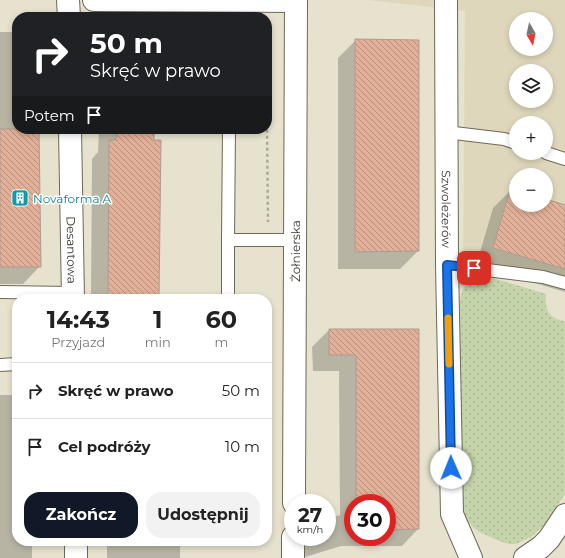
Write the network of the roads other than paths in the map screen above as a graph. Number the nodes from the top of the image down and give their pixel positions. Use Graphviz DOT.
graph roads {
  1 [pos="68,0"];
  2 [pos="94,0"];
  3 [pos="446,0"];
  4 [pos="296,1"];
  5 [pos="69,12"];
  6 [pos="446,132"];
  7 [pos="70,134"];
  8 [pos="229,134"];
  9 [pos="509,141"];
  10 [pos="553,155"];
  11 [pos="565,159"];
  12 [pos="228,240"];
  13 [pos="295,240"];
  14 [pos="447,265"];
  15 [pos="565,283"];
  16 [pos="0,292"];
  17 [pos="36,294"];
  18 [pos="72,294"];
  19 [pos="228,294"];
  20 [pos="12,364"];
  21 [pos="0,365"];
  22 [pos="294,494"];
  23 [pos="565,515"];
  24 [pos="76,546"];
  25 [pos="293,546"];
  26 [pos="76,558"];
  27 [pos="293,558"];
  28 [pos="471,558"];
  29 [pos="525,558"];
  1 -- 5 [label="street"];
  2 -- 4 [label="street"];
  3 -- 6 [label="street, Szwoleżerów"];
  4 -- 13 [label="street, Żołnierska"];
  6 -- 9 [label="lane"];
  6 -- 14 [label="street, Szwoleżerów"];
  7 -- 18 [label="street, Desantowa"];
  8 -- 12 [label="lane"];
  10 -- 11 [label="lane"];
  12 -- 13 [label="lane"];
  12 -- 19 [label="lane"];
  13 -- 22 [label="street, Żołnierska"];
  14 -- 15 [label="lane"];
  14 -- 28 [label="street, Szwoleżerów"];
  16 -- 17 [label="lane"];
  20 -- 21 [label="lane"];
  23 -- 29 [label="street"];
  24 -- 26 [label="street"];
  25 -- 27 [label="street"];
}
